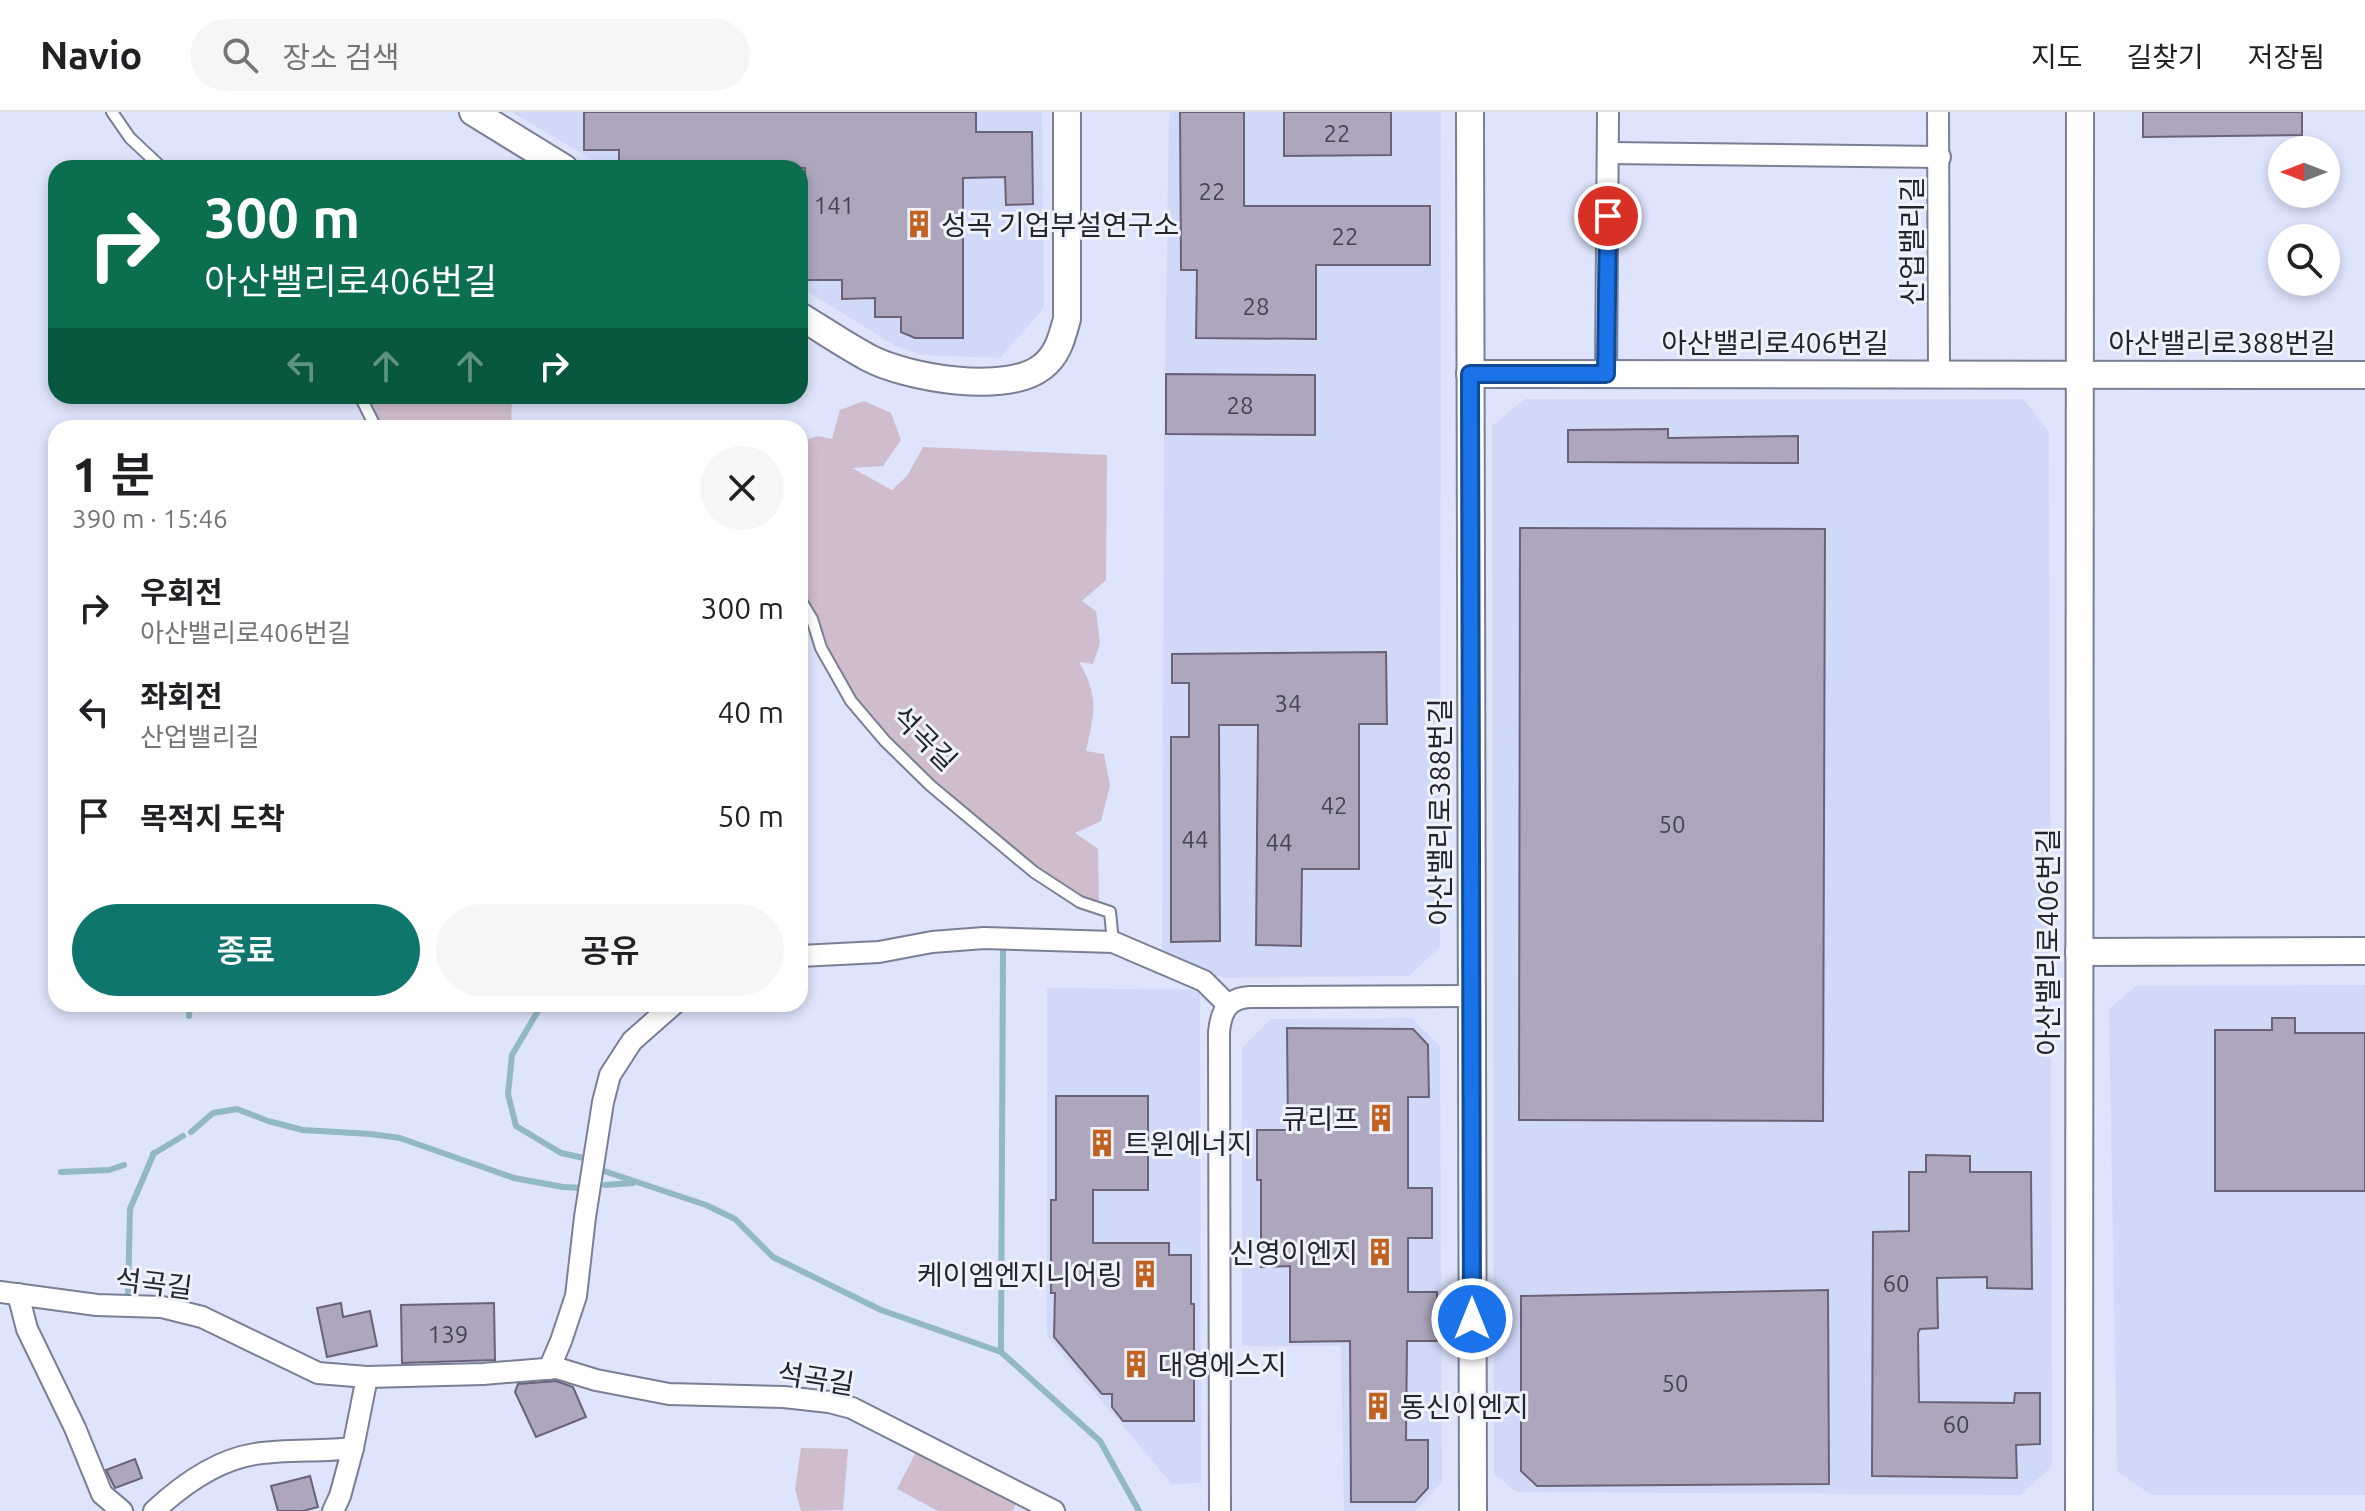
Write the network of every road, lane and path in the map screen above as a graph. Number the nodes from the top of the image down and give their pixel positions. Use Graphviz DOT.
graph roads {
  1 [pos="112,112"];
  2 [pos="473,112"];
  3 [pos="1067,112"];
  4 [pos="1470,112"];
  5 [pos="1608,112"];
  6 [pos="1938,112"];
  7 [pos="2080,112"];
  8 [pos="1608,153"];
  9 [pos="1940,157"];
  10 [pos="153,160"];
  11 [pos="551,160"];
  12 [pos="808,321"];
  13 [pos="1470,374"];
  14 [pos="1606,374"];
  15 [pos="1939,374"];
  16 [pos="2080,374"];
  17 [pos="2365,375"];
  18 [pos="808,612"];
  19 [pos="1113,942"];
  20 [pos="2365,951"];
  21 [pos="2079,952"];
  22 [pos="808,956"];
  23 [pos="1472,996"];
  24 [pos="1227,1004"];
  25 [pos="665,1012"];
  26 [pos="9,1293"];
  27 [pos="549,1369"];
  28 [pos="367,1377"];
  29 [pos="353,1448"];
  30 [pos="122,1511"];
  31 [pos="154,1511"];
  32 [pos="333,1511"];
  33 [pos="1054,1511"];
  34 [pos="1220,1511"];
  35 [pos="1473,1511"];
  36 [pos="2079,1511"];
  1 -- 10 [label="lane"];
  2 -- 11 [label="street"];
  3 -- 12 [label="street"];
  4 -- 13 [label="street, 아산밸리로388번길"];
  5 -- 8 [label="street"];
  6 -- 9 [label="street, 산업밸리길"];
  7 -- 16 [label="street, 아산밸리로406번길"];
  8 -- 9 [label="street, 산업밸리길"];
  8 -- 14 [label="street"];
  9 -- 15 [label="street, 산업밸리길"];
  13 -- 14 [label="street, 아산밸리로406번길"];
  13 -- 23 [label="street, 아산밸리로388번길"];
  14 -- 15 [label="street, 아산밸리로406번길"];
  15 -- 16 [label="street, 아산밸리로406번길"];
  16 -- 17 [label="street, 아산밸리로388번길"];
  16 -- 21 [label="street, 아산밸리로406번길"];
  18 -- 19 [label="lane, 석곡길"];
  19 -- 22 [label="street"];
  19 -- 24 [label="street"];
  20 -- 21 [label="street"];
  21 -- 36 [label="street, 아산밸리로406번길"];
  23 -- 24 [label="street"];
  23 -- 35 [label="street, 아산밸리로388번길"];
  24 -- 34 [label="street"];
  25 -- 27 [label="street"];
  26 -- 28 [label="street, 석곡길"];
  26 -- 30 [label="street, 석곡길"];
  27 -- 28 [label="street, 석곡길"];
  27 -- 33 [label="street, 석곡길"];
  28 -- 29 [label="street"];
  29 -- 31 [label="street"];
  29 -- 32 [label="street"];
}
